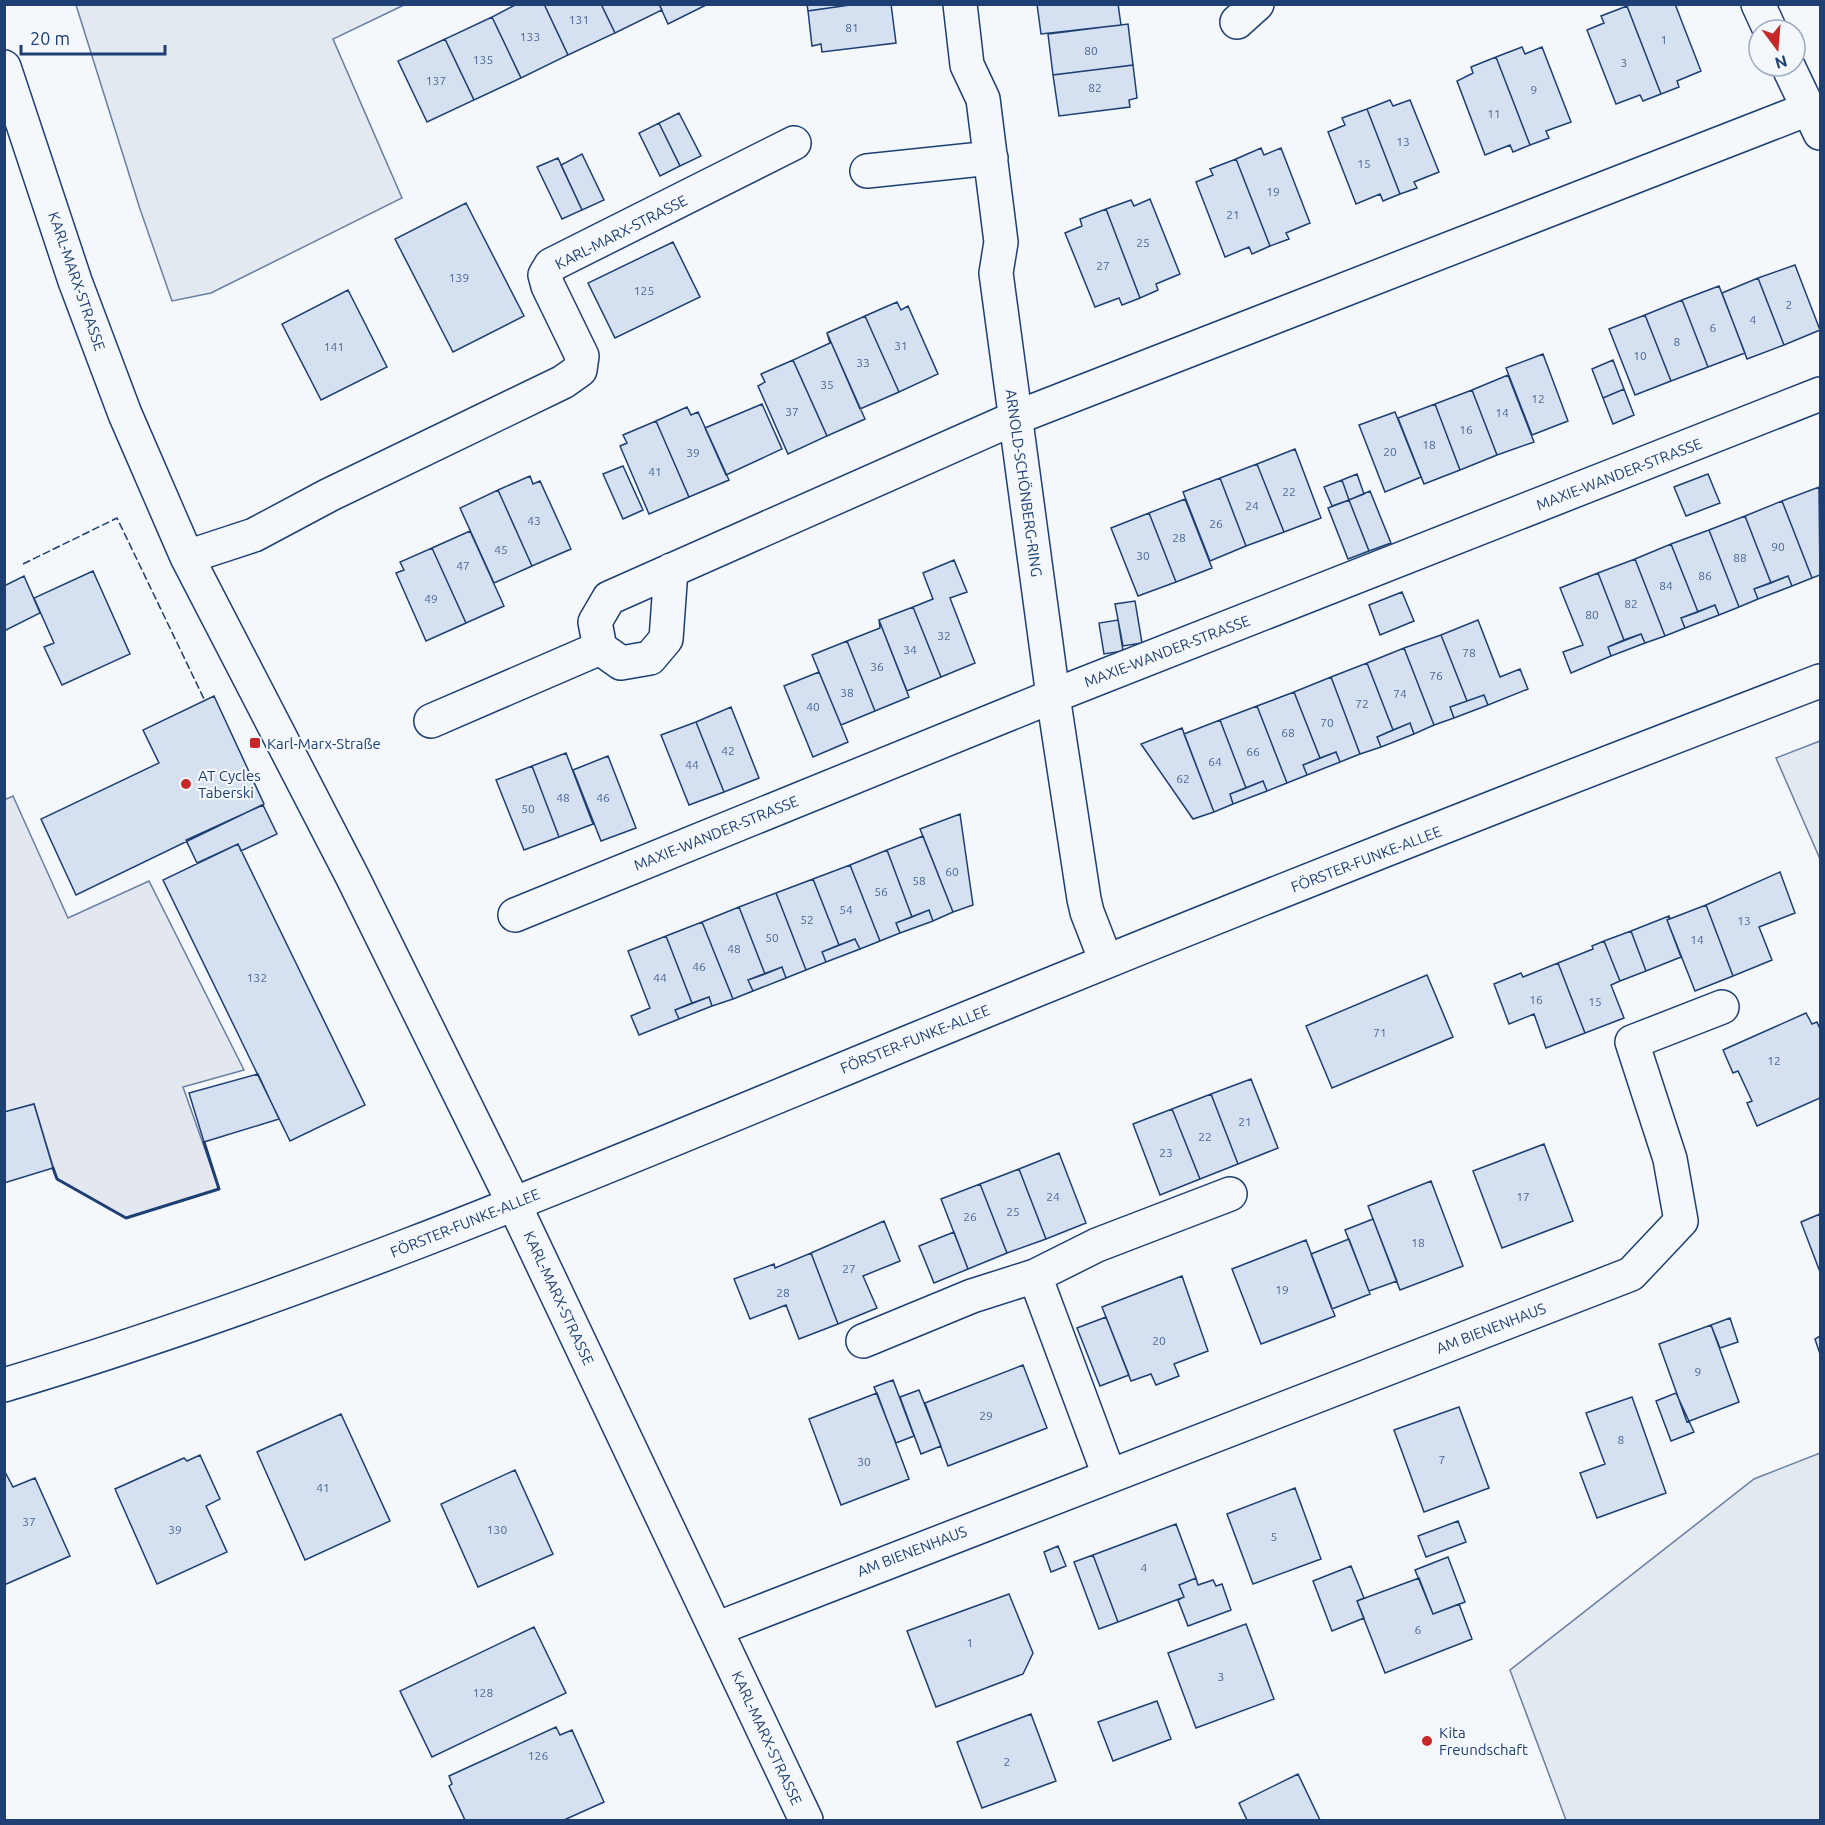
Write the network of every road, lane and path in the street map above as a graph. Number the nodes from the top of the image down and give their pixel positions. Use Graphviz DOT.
graph roads {
  1 [pos="960,4"];
  2 [pos="1758,4"];
  3 [pos="1764,18"];
  4 [pos="4,67"];
  5 [pos="1794,78"];
  6 [pos="1815,121"];
  7 [pos="794,143"];
  8 [pos="991,158"];
  9 [pos="867,171"];
  10 [pos="1821,394"];
  11 [pos="1015,418"];
  12 [pos="188,557"];
  13 [pos="671,570"];
  14 [pos="600,648"];
  15 [pos="1821,681"];
  16 [pos="1053,696"];
  17 [pos="431,721"];
  18 [pos="515,915"];
  19 [pos="1107,961"];
  20 [pos="1722,1007"];
  21 [pos="1230,1194"];
  22 [pos="514,1204"];
  23 [pos="1035,1276"];
  24 [pos="863,1341"];
  25 [pos="4,1384"];
  26 [pos="1109,1475"];
  27 [pos="716,1629"];
  28 [pos="806,1821"];
  1 -- 8 [label="street, ARNOLD-SCHÖNBERG-RING"];
  2 -- 3 [label="street"];
  4 -- 12 [label="street, KARL-MARX-STRASSE"];
  5 -- 6 [label="street"];
  6 -- 11 [label="street"];
  7 -- 12 [label="street, KARL-MARX-STRASSE"];
  8 -- 9 [label="street"];
  8 -- 11 [label="street, ARNOLD-SCHÖNBERG-RING"];
  10 -- 16 [label="street, MAXIE-WANDER-STRASSE"];
  11 -- 13 [label="street"];
  11 -- 16 [label="street, ARNOLD-SCHÖNBERG-RING"];
  12 -- 22 [label="street, KARL-MARX-STRASSE"];
  13 -- 14 [label="street"];
  13 -- 14 [label="street"];
  14 -- 17 [label="street"];
  15 -- 19 [label="street, FÖRSTER-FUNKE-ALLEE"];
  16 -- 18 [label="street, MAXIE-WANDER-STRASSE"];
  16 -- 19 [label="street, ARNOLD-SCHÖNBERG-RING"];
  19 -- 22 [label="street, FÖRSTER-FUNKE-ALLEE"];
  20 -- 26 [label="street, AM BIENENHAUS"];
  21 -- 23 [label="street"];
  22 -- 25 [label="street, FÖRSTER-FUNKE-ALLEE"];
  22 -- 27 [label="street, KARL-MARX-STRASSE"];
  23 -- 24 [label="street"];
  23 -- 26 [label="street"];
  26 -- 27 [label="street, AM BIENENHAUS"];
  27 -- 28 [label="street, KARL-MARX-STRASSE"];
}
